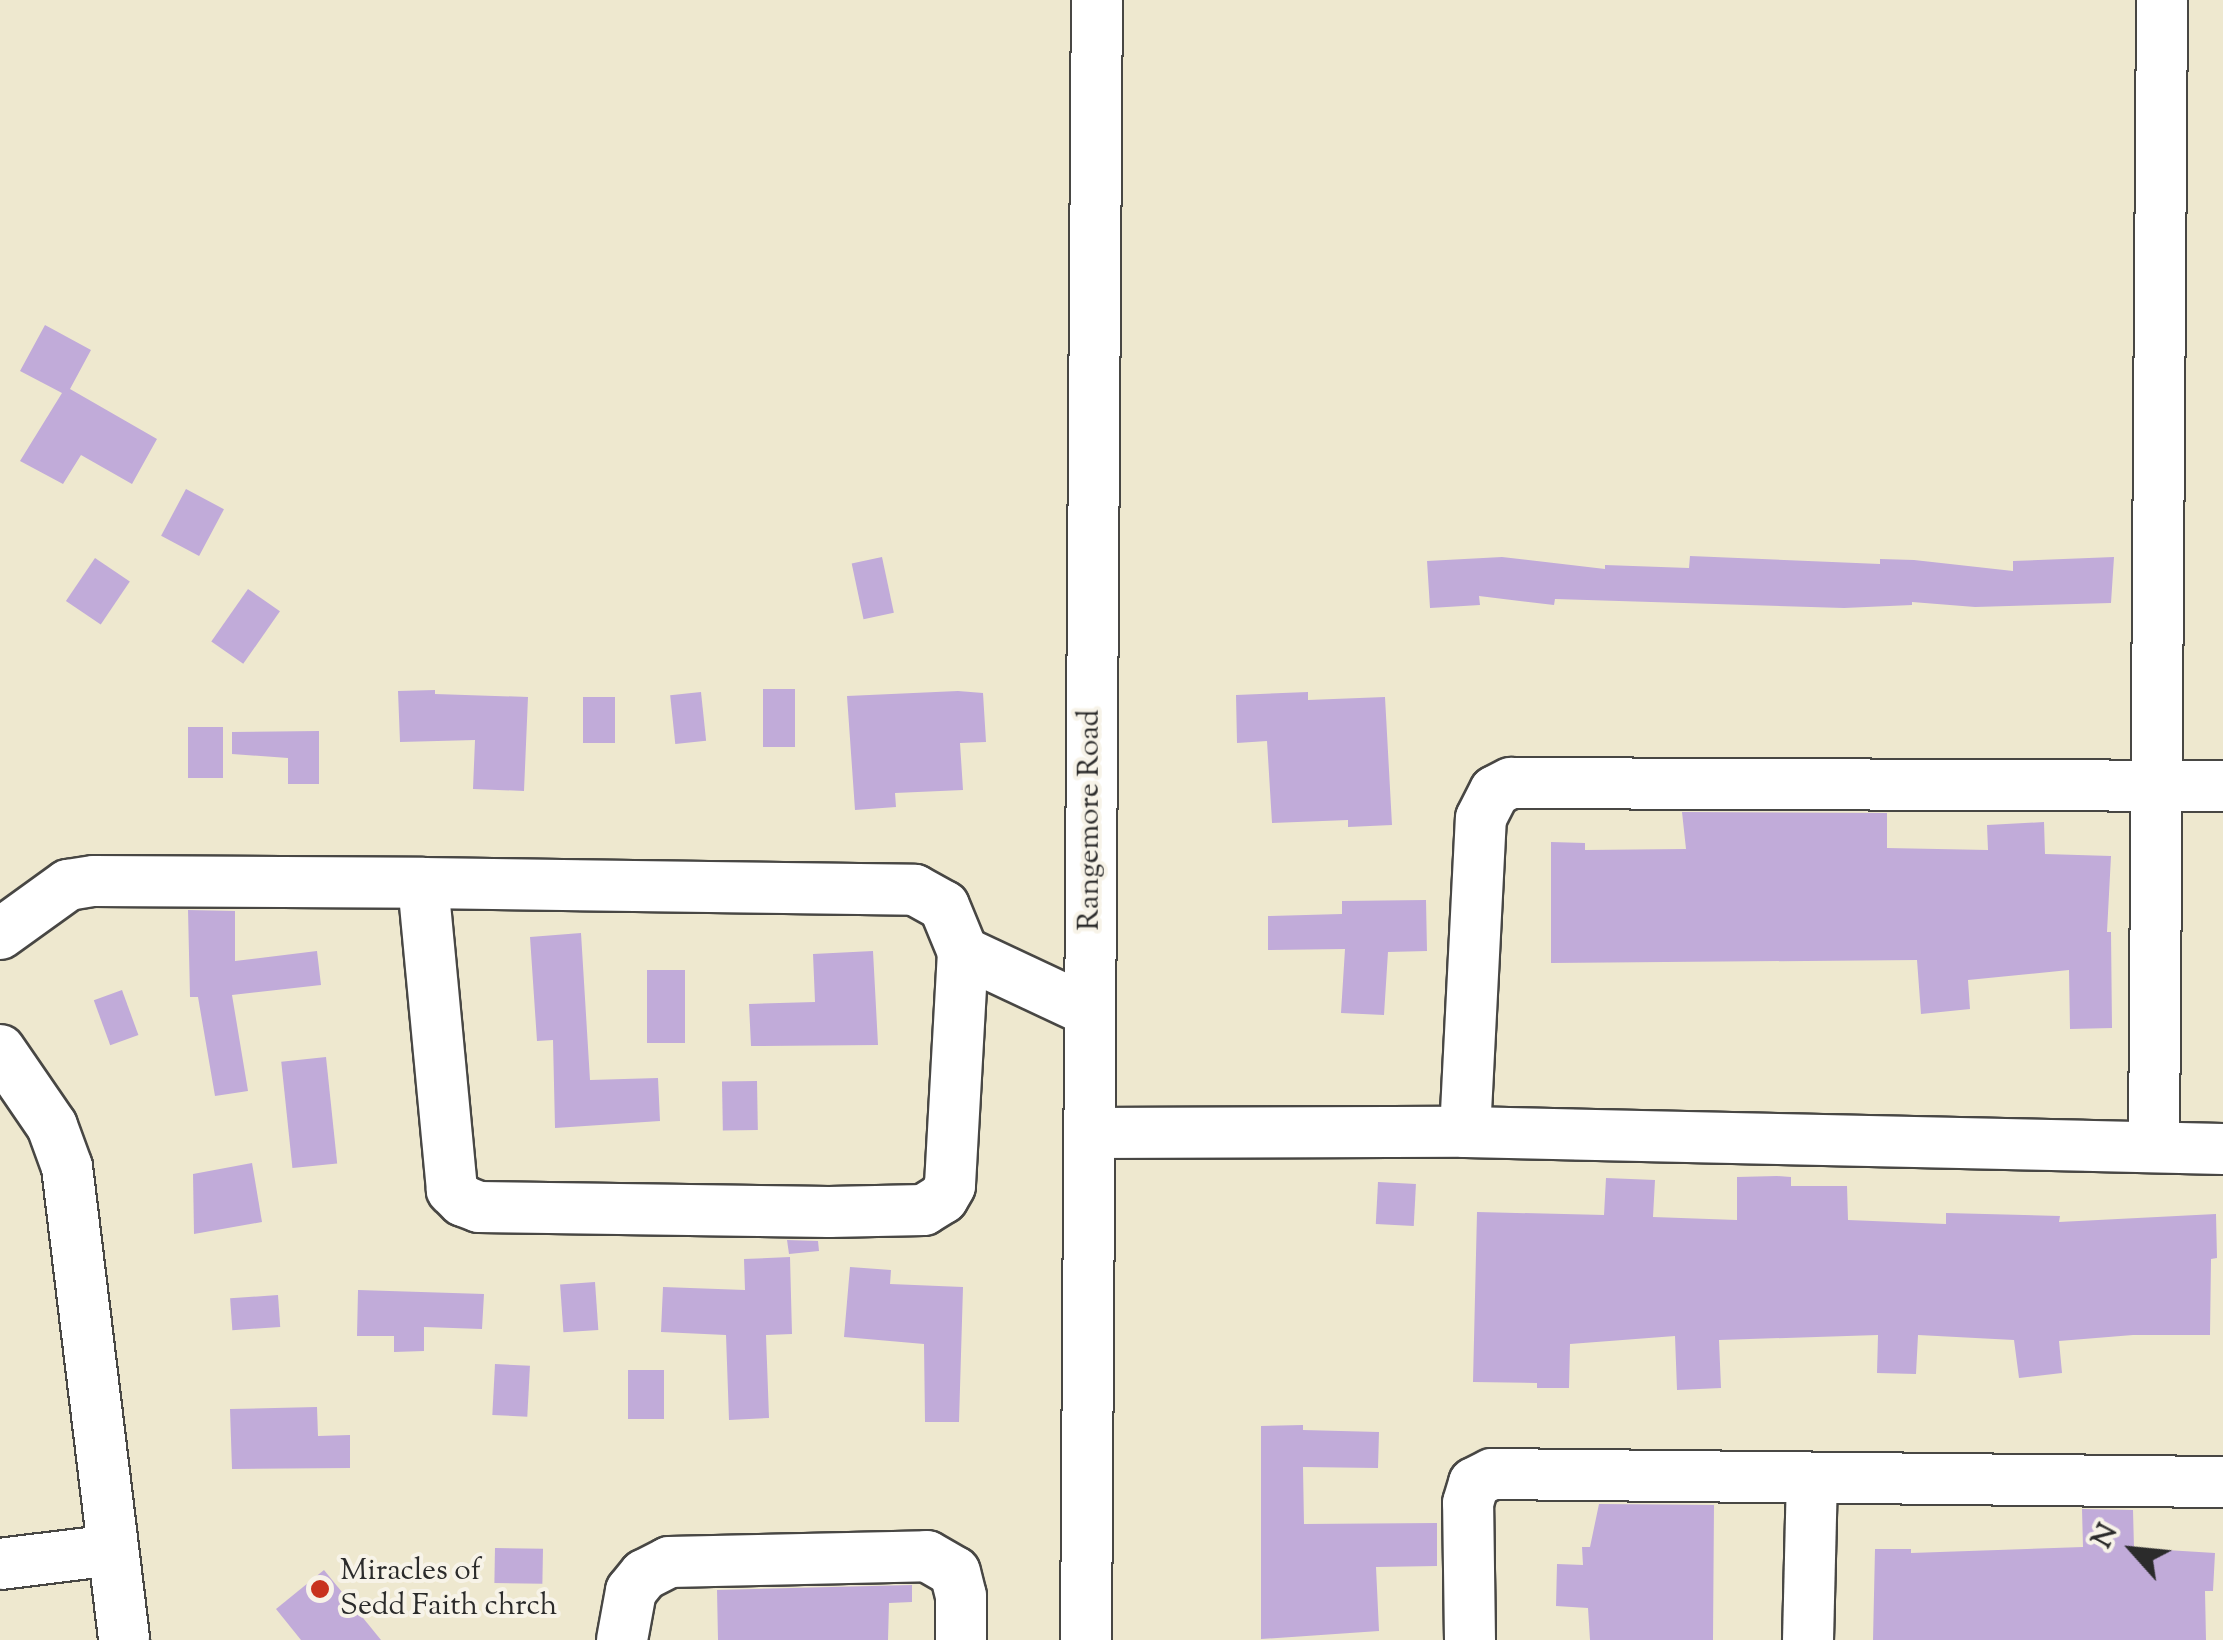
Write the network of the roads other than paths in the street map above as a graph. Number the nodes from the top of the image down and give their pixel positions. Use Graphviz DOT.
graph roads {
  1 [pos="1097,0"];
  2 [pos="2162,0"];
  3 [pos="2156,785"];
  4 [pos="2223,786"];
  5 [pos="423,883"];
  6 [pos="0,934"];
  7 [pos="962,952"];
  8 [pos="1090,1011"];
  9 [pos="0,1050"];
  10 [pos="1465,1132"];
  11 [pos="1090,1133"];
  12 [pos="2154,1146"];
  13 [pos="2223,1149"];
  14 [pos="1812,1480"];
  15 [pos="2223,1482"];
  16 [pos="112,1550"];
  17 [pos="0,1564"];
  18 [pos="124,1640"];
  19 [pos="622,1640"];
  20 [pos="961,1640"];
  21 [pos="1086,1640"];
  22 [pos="1470,1640"];
  23 [pos="1808,1640"];
  1 -- 8 [label="street, Rangemore Road"];
  2 -- 3 [label="street"];
  3 -- 4 [label="street"];
  3 -- 10 [label="street"];
  3 -- 12 [label="street"];
  5 -- 6 [label="street"];
  5 -- 7 [label="street"];
  5 -- 7 [label="street"];
  7 -- 8 [label="street"];
  8 -- 11 [label="street, Rangemore Road"];
  9 -- 16 [label="street"];
  10 -- 11 [label="street"];
  10 -- 12 [label="street"];
  11 -- 21 [label="street, Rangemore Road"];
  12 -- 13 [label="street"];
  14 -- 15 [label="street"];
  14 -- 22 [label="street"];
  14 -- 23 [label="street"];
  16 -- 17 [label="street"];
  16 -- 18 [label="street"];
  19 -- 20 [label="street"];
}
